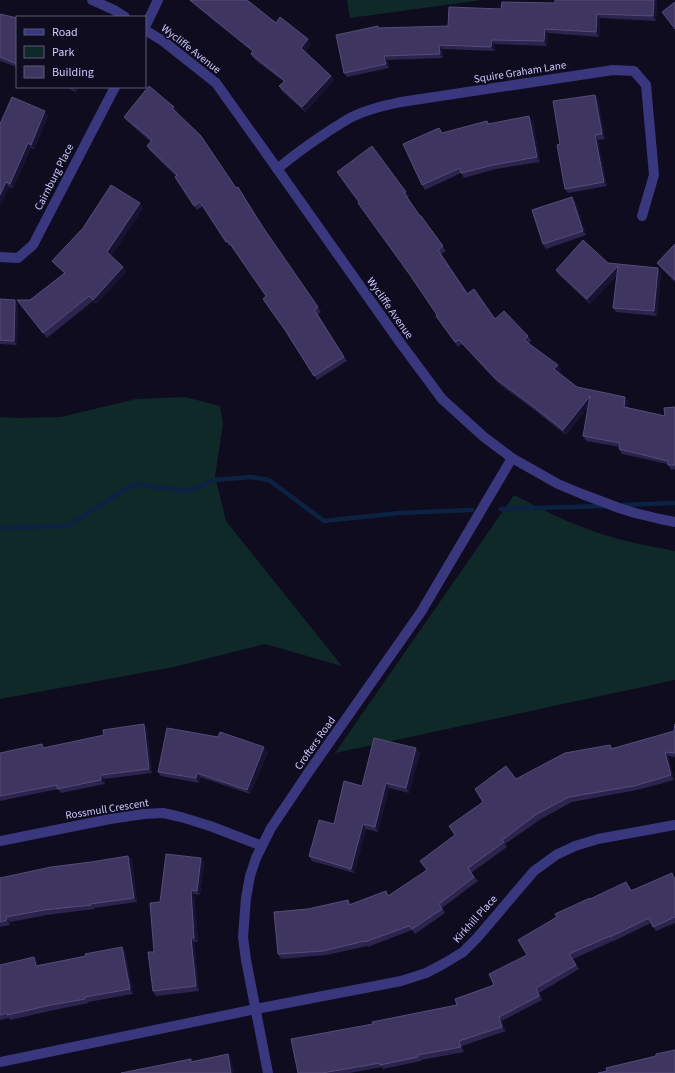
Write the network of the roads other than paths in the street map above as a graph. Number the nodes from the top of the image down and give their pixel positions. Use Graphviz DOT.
graph roads {
  1 [pos="92,0"];
  2 [pos="158,0"];
  3 [pos="123,16"];
  4 [pos="146,24"];
  5 [pos="146,31"];
  6 [pos="113,88"];
  7 [pos="277,169"];
  8 [pos="642,216"];
  9 [pos="0,257"];
  10 [pos="512,458"];
  11 [pos="675,522"];
  12 [pos="675,825"];
  13 [pos="0,841"];
  14 [pos="262,846"];
  15 [pos="256,1009"];
  16 [pos="0,1062"];
  17 [pos="268,1073"];
  1 -- 3 [label="street"];
  2 -- 4 [label="street"];
  5 -- 7 [label="street, Wycliffe Avenue"];
  6 -- 9 [label="street, Cairnburg Place"];
  7 -- 8 [label="street, Squire Graham Lane"];
  7 -- 10 [label="street, Wycliffe Avenue"];
  10 -- 11 [label="street, Wycliffe Avenue"];
  10 -- 14 [label="street, Crofters Road"];
  12 -- 15 [label="street, Kirkhill Place"];
  13 -- 14 [label="street, Rossmull Crescent"];
  14 -- 15 [label="street, Crofters Road"];
  15 -- 16 [label="street"];
  15 -- 17 [label="street, Crofters Road"];
}
